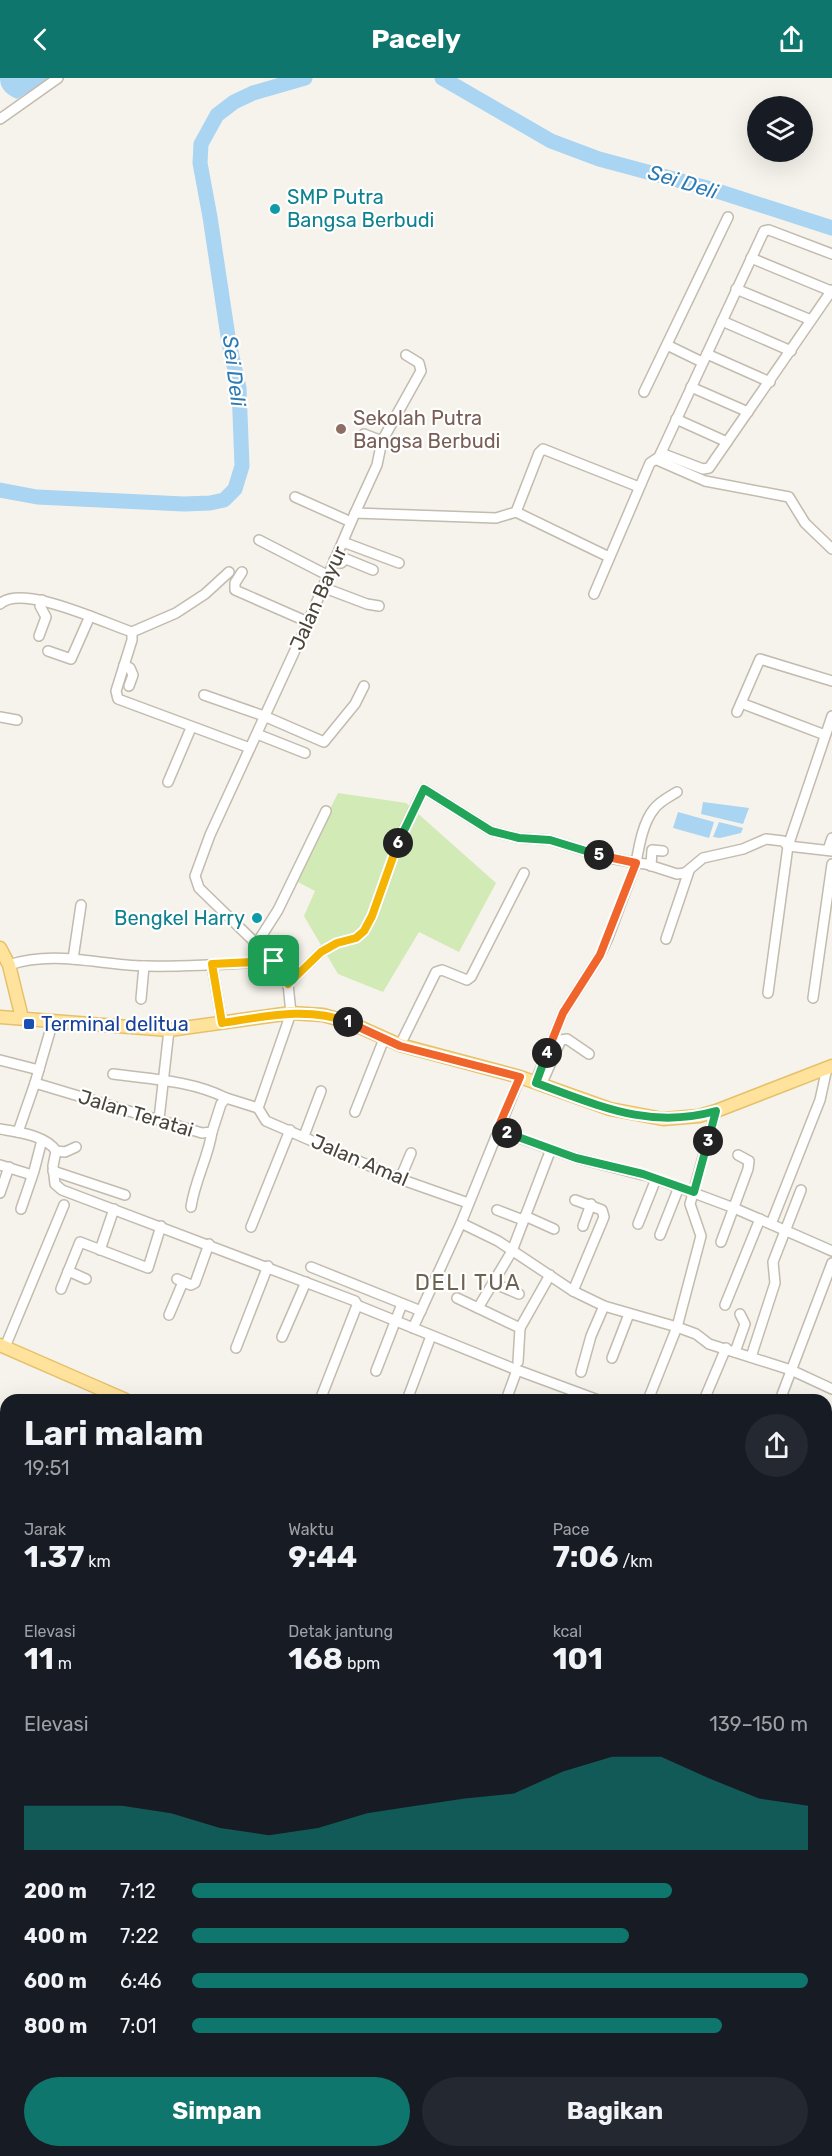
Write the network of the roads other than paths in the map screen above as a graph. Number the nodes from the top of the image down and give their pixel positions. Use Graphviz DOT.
graph roads {
  1 [pos="58,78"];
  2 [pos="0,119"];
  3 [pos="728,217"];
  4 [pos="832,254"];
  5 [pos="751,258"];
  6 [pos="736,289"];
  7 [pos="832,290"];
  8 [pos="811,320"];
  9 [pos="722,321"];
  10 [pos="667,345"];
  11 [pos="791,351"];
  12 [pos="406,355"];
  13 [pos="705,358"];
  14 [pos="770,382"];
  15 [pos="691,387"];
  16 [pos="644,392"];
  17 [pos="748,412"];
  18 [pos="676,419"];
  19 [pos="364,434"];
  20 [pos="382,441"];
  21 [pos="727,442"];
  22 [pos="659,456"];
  23 [pos="639,487"];
  24 [pos="295,497"];
  25 [pos="516,512"];
  26 [pos="353,518"];
  27 [pos="259,540"];
  28 [pos="343,542"];
  29 [pos="832,549"];
  30 [pos="609,557"];
  31 [pos="334,560"];
  32 [pos="399,563"];
  33 [pos="373,570"];
  34 [pos="228,572"];
  35 [pos="242,572"];
  36 [pos="327,575"];
  37 [pos="322,587"];
  38 [pos="594,594"];
  39 [pos="42,600"];
  40 [pos="0,604"];
  41 [pos="380,606"];
  42 [pos="90,616"];
  43 [pos="308,622"];
  44 [pos="132,632"];
  45 [pos="39,636"];
  46 [pos="48,651"];
  47 [pos="124,665"];
  48 [pos="832,681"];
  49 [pos="129,686"];
  50 [pos="364,686"];
  51 [pos="204,695"];
  52 [pos="264,716"];
  53 [pos="832,716"];
  54 [pos="0,717"];
  55 [pos="17,720"];
  56 [pos="190,728"];
  57 [pos="257,734"];
  58 [pos="825,735"];
  59 [pos="250,748"];
  60 [pos="305,753"];
  61 [pos="168,782"];
  62 [pos="677,792"];
  63 [pos="326,811"];
  64 [pos="832,838"];
  65 [pos="788,846"];
  66 [pos="663,851"];
  67 [pos="830,851"];
  68 [pos="636,863"];
  69 [pos="832,864"];
  70 [pos="651,866"];
  71 [pos="689,871"];
  72 [pos="524,873"];
  73 [pos="81,905"];
  74 [pos="666,939"];
  75 [pos="257,943"];
  76 [pos="0,948"];
  77 [pos="73,959"];
  78 [pos="274,961"];
  79 [pos="212,964"];
  80 [pos="4,966"];
  81 [pos="144,966"];
  82 [pos="288,984"];
  83 [pos="768,993"];
  84 [pos="813,998"];
  85 [pos="141,999"];
  86 [pos="291,1014"];
  87 [pos="12,1017"];
  88 [pos="53,1021"];
  89 [pos="222,1023"];
  90 [pos="169,1030"];
  91 [pos="384,1039"];
  92 [pos="400,1046"];
  93 [pos="589,1054"];
  94 [pos="0,1060"];
  95 [pos="830,1067"];
  96 [pos="39,1070"];
  97 [pos="113,1074"];
  98 [pos="520,1077"];
  99 [pos="164,1080"];
  100 [pos="35,1083"];
  101 [pos="538,1084"];
  102 [pos="321,1091"];
  103 [pos="226,1098"];
  104 [pos="258,1108"];
  105 [pos="716,1111"];
  106 [pos="356,1112"];
  107 [pos="159,1119"];
  108 [pos="0,1130"];
  109 [pos="290,1130"];
  110 [pos="497,1130"];
  111 [pos="18,1132"];
  112 [pos="212,1132"];
  113 [pos="304,1136"];
  114 [pos="42,1140"];
  115 [pos="76,1148"];
  116 [pos="551,1149"];
  117 [pos="56,1150"];
  118 [pos="411,1153"];
  119 [pos="738,1155"];
  120 [pos="5,1166"];
  121 [pos="53,1171"];
  122 [pos="32,1175"];
  123 [pos="400,1179"];
  124 [pos="656,1179"];
  125 [pos="679,1187"];
  126 [pos="801,1190"];
  127 [pos="694,1192"];
  128 [pos="0,1193"];
  129 [pos="125,1195"];
  130 [pos="575,1200"];
  131 [pos="468,1203"];
  132 [pos="591,1204"];
  133 [pos="63,1205"];
  134 [pos="192,1206"];
  135 [pos="734,1208"];
  136 [pos="21,1209"];
  137 [pos="114,1209"];
  138 [pos="497,1210"];
  139 [pos="524,1218"];
  140 [pos="760,1219"];
  141 [pos="461,1223"];
  142 [pos="638,1224"];
  143 [pos="771,1224"];
  144 [pos="161,1226"];
  145 [pos="583,1226"];
  146 [pos="251,1227"];
  147 [pos="554,1228"];
  148 [pos="786,1230"];
  149 [pos="660,1235"];
  150 [pos="722,1242"];
  151 [pos="209,1244"];
  152 [pos="100,1250"];
  153 [pos="512,1251"];
  154 [pos="832,1251"];
  155 [pos="832,1263"];
  156 [pos="268,1266"];
  157 [pos="310,1267"];
  158 [pos="68,1271"];
  159 [pos="550,1275"];
  160 [pos="86,1279"];
  161 [pos="306,1282"];
  162 [pos="493,1282"];
  163 [pos="360,1287"];
  164 [pos="61,1289"];
  165 [pos="573,1291"];
  166 [pos="519,1294"];
  167 [pos="457,1298"];
  168 [pos="356,1304"];
  169 [pos="402,1304"];
  170 [pos="724,1305"];
  171 [pos="604,1306"];
  172 [pos="478,1308"];
  173 [pos="421,1311"];
  174 [pos="629,1314"];
  175 [pos="740,1314"];
  176 [pos="169,1315"];
  177 [pos="395,1321"];
  178 [pos="677,1327"];
  179 [pos="413,1328"];
  180 [pos="520,1328"];
  181 [pos="431,1336"];
  182 [pos="282,1337"];
  183 [pos="2,1346"];
  184 [pos="236,1348"];
  185 [pos="730,1350"];
  186 [pos="751,1357"];
  187 [pos="612,1358"];
  188 [pos="517,1366"];
  189 [pos="791,1370"];
  190 [pos="376,1371"];
  191 [pos="581,1372"];
  192 [pos="832,1389"];
  193 [pos="112,1394"];
  194 [pos="322,1394"];
  195 [pos="409,1394"];
  196 [pos="508,1394"];
  197 [pos="584,1394"];
  198 [pos="650,1394"];
  199 [pos="707,1394"];
  200 [pos="782,1394"];
  1 -- 2 [label="street"];
  3 -- 10 [label="street"];
  4 -- 5 [label="street"];
  5 -- 6 [label="street"];
  5 -- 7 [label="street"];
  6 -- 8 [label="street"];
  6 -- 9 [label="street"];
  7 -- 8 [label="street"];
  8 -- 11 [label="street"];
  9 -- 11 [label="street"];
  9 -- 13 [label="street"];
  10 -- 13 [label="street"];
  10 -- 16 [label="street"];
  11 -- 14 [label="street"];
  12 -- 20 [label="street, Jalan Bayur"];
  13 -- 14 [label="street"];
  13 -- 15 [label="street"];
  14 -- 17 [label="street"];
  15 -- 17 [label="street"];
  15 -- 18 [label="street"];
  17 -- 21 [label="street"];
  18 -- 21 [label="street"];
  18 -- 22 [label="street"];
  19 -- 20 [label="street"];
  20 -- 26 [label="street, Jalan Bayur"];
  21 -- 22 [label="street"];
  22 -- 23 [label="street"];
  22 -- 29 [label="street"];
  23 -- 25 [label="street"];
  23 -- 30 [label="street"];
  24 -- 26 [label="street"];
  25 -- 26 [label="street"];
  25 -- 30 [label="street"];
  26 -- 28 [label="street, Jalan Bayur"];
  27 -- 36 [label="street"];
  28 -- 31 [label="street, Jalan Bayur"];
  28 -- 32 [label="street"];
  30 -- 38 [label="street"];
  31 -- 33 [label="street"];
  31 -- 36 [label="street, Jalan Bayur"];
  34 -- 44 [label="street"];
  35 -- 43 [label="street"];
  36 -- 37 [label="street, Jalan Bayur"];
  37 -- 41 [label="street"];
  37 -- 43 [label="street, Jalan Bayur"];
  39 -- 40 [label="street"];
  39 -- 42 [label="street"];
  39 -- 45 [label="street"];
  42 -- 44 [label="street"];
  42 -- 46 [label="street"];
  43 -- 52 [label="street, Jalan Bayur"];
  44 -- 47 [label="street"];
  47 -- 49 [label="street"];
  47 -- 56 [label="street"];
  48 -- 58 [label="street"];
  50 -- 52 [label="street"];
  51 -- 52 [label="street"];
  52 -- 57 [label="street, Jalan Bayur"];
  53 -- 58 [label="street"];
  54 -- 55 [label="street"];
  56 -- 59 [label="street"];
  56 -- 61 [label="street"];
  57 -- 59 [label="street, Jalan Bayur"];
  57 -- 60 [label="street"];
  58 -- 65 [label="street"];
  59 -- 75 [label="street, Jalan Bayur"];
  62 -- 68 [label="street"];
  63 -- 75 [label="street"];
  64 -- 67 [label="street"];
  65 -- 67 [label="street"];
  65 -- 71 [label="street"];
  65 -- 83 [label="street"];
  66 -- 70 [label="street"];
  68 -- 70 [label="street"];
  68 -- 82 [label="street"];
  68 -- 101 [label="street"];
  69 -- 84 [label="street"];
  70 -- 71 [label="street"];
  71 -- 74 [label="street"];
  72 -- 92 [label="street"];
  73 -- 77 [label="street"];
  75 -- 78 [label="street, Jalan Bayur"];
  76 -- 80 [label="main road"];
  77 -- 80 [label="street"];
  77 -- 81 [label="street"];
  78 -- 79 [label="street"];
  78 -- 82 [label="street, Jalan Bayur"];
  79 -- 81 [label="street"];
  79 -- 89 [label="street"];
  80 -- 87 [label="main road"];
  81 -- 85 [label="street"];
  82 -- 86 [label="street, Jalan Bayur"];
  86 -- 89 [label="main road"];
  86 -- 91 [label="main road"];
  86 -- 104 [label="street"];
  87 -- 88 [label="main road"];
  88 -- 90 [label="main road"];
  88 -- 96 [label="street"];
  89 -- 90 [label="main road"];
  90 -- 99 [label="street"];
  91 -- 92 [label="main road"];
  91 -- 106 [label="street"];
  92 -- 98 [label="main road"];
  93 -- 101 [label="street"];
  94 -- 96 [label="street"];
  95 -- 105 [label="main road"];
  95 -- 143 [label="street"];
  96 -- 100 [label="street"];
  97 -- 99 [label="street"];
  98 -- 101 [label="main road"];
  98 -- 110 [label="street"];
  99 -- 103 [label="street"];
  99 -- 107 [label="street"];
  100 -- 107 [label="street, Jalan Teratai"];
  100 -- 111 [label="street"];
  101 -- 105 [label="main road"];
  102 -- 113 [label="street"];
  103 -- 104 [label="street"];
  103 -- 112 [label="street, Jalan Teratai"];
  104 -- 109 [label="street, Jalan Amal"];
  105 -- 127 [label="street"];
  107 -- 112 [label="street, Jalan Teratai"];
  108 -- 111 [label="street"];
  109 -- 113 [label="street, Jalan Amal"];
  109 -- 146 [label="street"];
  110 -- 116 [label="street"];
  110 -- 131 [label="street"];
  111 -- 114 [label="street"];
  112 -- 134 [label="street"];
  113 -- 123 [label="street, Jalan Amal"];
  114 -- 117 [label="street"];
  114 -- 122 [label="street"];
  115 -- 117 [label="street"];
  116 -- 124 [label="street"];
  116 -- 139 [label="street"];
  117 -- 121 [label="street"];
  118 -- 123 [label="street"];
  119 -- 135 [label="street"];
  120 -- 122 [label="street"];
  120 -- 128 [label="street"];
  121 -- 129 [label="street"];
  121 -- 137 [label="street"];
  122 -- 136 [label="street"];
  123 -- 131 [label="street, Jalan Amal"];
  124 -- 125 [label="street"];
  124 -- 142 [label="street"];
  125 -- 127 [label="street"];
  125 -- 149 [label="street"];
  126 -- 148 [label="street"];
  127 -- 135 [label="street"];
  127 -- 178 [label="street"];
  130 -- 132 [label="street"];
  131 -- 141 [label="street"];
  132 -- 145 [label="street"];
  132 -- 165 [label="street"];
  133 -- 183 [label="street"];
  135 -- 140 [label="street"];
  135 -- 150 [label="street"];
  137 -- 144 [label="street"];
  137 -- 152 [label="street"];
  138 -- 139 [label="street"];
  139 -- 147 [label="street"];
  139 -- 153 [label="street"];
  140 -- 143 [label="street"];
  140 -- 170 [label="street"];
  141 -- 153 [label="street"];
  141 -- 173 [label="street"];
  143 -- 148 [label="street"];
  144 -- 151 [label="street"];
  144 -- 152 [label="street"];
  148 -- 154 [label="street"];
  148 -- 186 [label="street"];
  151 -- 156 [label="street"];
  151 -- 176 [label="street"];
  152 -- 158 [label="street"];
  153 -- 159 [label="street"];
  153 -- 162 [label="street"];
  155 -- 189 [label="street"];
  156 -- 161 [label="street"];
  156 -- 184 [label="street"];
  157 -- 163 [label="street"];
  158 -- 160 [label="street"];
  158 -- 164 [label="street"];
  159 -- 165 [label="street"];
  159 -- 180 [label="street"];
  161 -- 168 [label="street"];
  161 -- 182 [label="street"];
  162 -- 166 [label="street"];
  162 -- 172 [label="street"];
  163 -- 168 [label="street"];
  163 -- 169 [label="street"];
  165 -- 171 [label="street"];
  167 -- 172 [label="street"];
  168 -- 177 [label="street"];
  168 -- 194 [label="street"];
  169 -- 173 [label="street"];
  169 -- 177 [label="street"];
  171 -- 174 [label="street"];
  171 -- 191 [label="street"];
  172 -- 180 [label="street"];
  173 -- 179 [label="street"];
  174 -- 178 [label="street"];
  174 -- 187 [label="street"];
  175 -- 185 [label="street"];
  177 -- 179 [label="street"];
  177 -- 190 [label="street"];
  178 -- 185 [label="street"];
  178 -- 198 [label="street"];
  179 -- 181 [label="street"];
  180 -- 188 [label="street"];
  181 -- 188 [label="street"];
  181 -- 195 [label="street"];
  183 -- 193 [label="main road"];
  185 -- 186 [label="street"];
  185 -- 199 [label="street"];
  186 -- 189 [label="street"];
  188 -- 196 [label="street"];
  188 -- 197 [label="street"];
  189 -- 192 [label="street"];
  189 -- 200 [label="street"];
}
